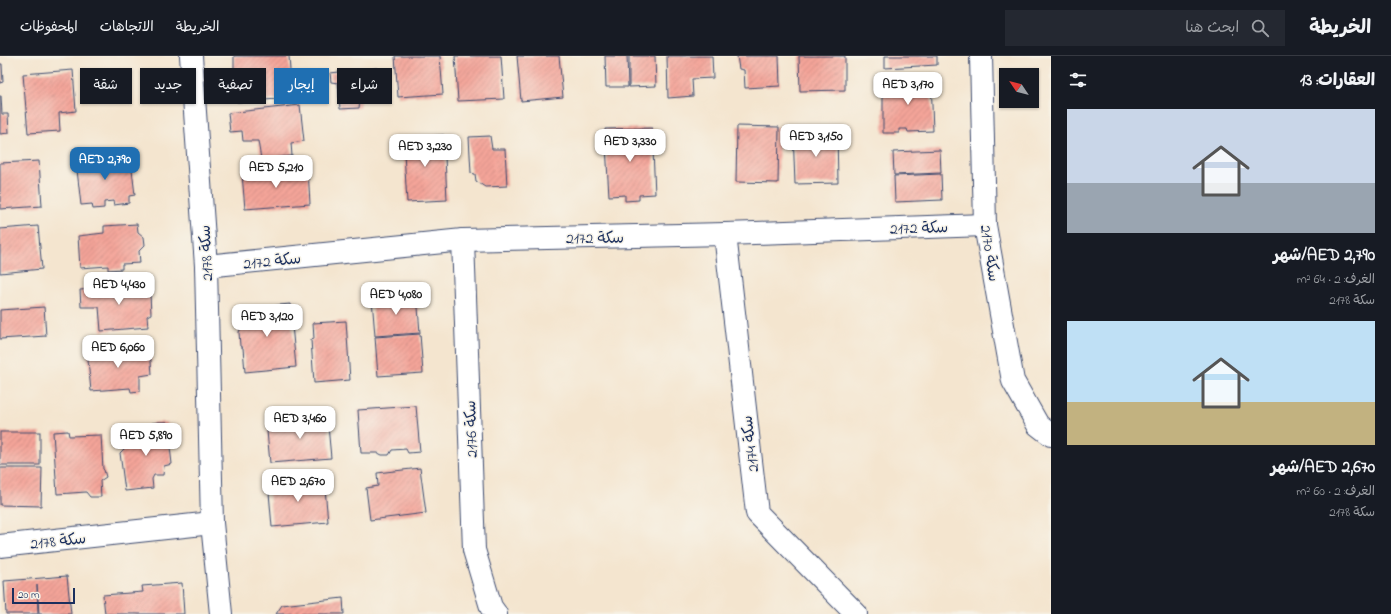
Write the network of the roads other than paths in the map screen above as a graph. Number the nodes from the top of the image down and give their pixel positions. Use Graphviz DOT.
graph roads {
  1 [pos="191,56"];
  2 [pos="981,56"];
  3 [pos="985,225"];
  4 [pos="725,234"];
  5 [pos="463,240"];
  6 [pos="206,266"];
  7 [pos="1051,435"];
  8 [pos="212,523"];
  9 [pos="0,546"];
  10 [pos="222,614"];
  11 [pos="496,614"];
  12 [pos="856,614"];
  1 -- 6 [label="street, سكة 2178"];
  2 -- 3 [label="street, سكة 2170"];
  3 -- 4 [label="street, سكة 2172"];
  3 -- 7 [label="street, سكة 2170"];
  4 -- 5 [label="street, سكة 2172"];
  4 -- 12 [label="street, سكة 2174"];
  5 -- 6 [label="street, سكة 2172"];
  5 -- 11 [label="street, سكة 2176"];
  6 -- 8 [label="street, سكة 2178"];
  8 -- 9 [label="street, سكة 2178"];
  8 -- 10 [label="street, سكة 2178"];
}
